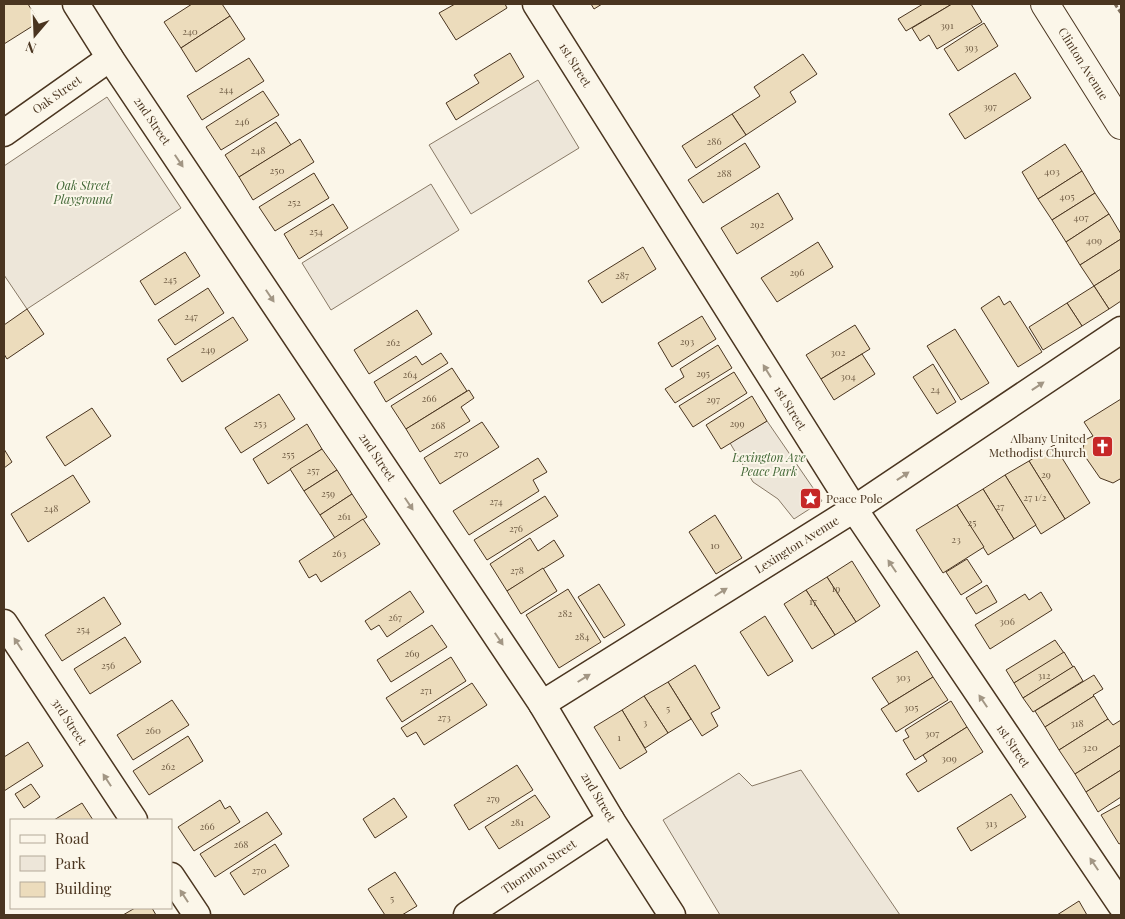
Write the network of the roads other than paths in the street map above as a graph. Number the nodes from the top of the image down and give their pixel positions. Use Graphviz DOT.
graph roads {
  1 [pos="76,4"];
  2 [pos="536,4"];
  3 [pos="1045,4"];
  4 [pos="110,58"];
  5 [pos="1121,125"];
  6 [pos="4,133"];
  7 [pos="1121,330"];
  8 [pos="854,510"];
  9 [pos="4,623"];
  10 [pos="542,704"];
  11 [pos="133,819"];
  12 [pos="611,820"];
  13 [pos="172,878"];
  14 [pos="1121,905"];
  15 [pos="197,915"];
  16 [pos="467,915"];
  17 [pos="672,915"];
  1 -- 4 [label="street, 2nd Street"];
  8 -- 2 [label="street, 1st Street, one-way"];
  3 -- 5 [label="street, Clinton Avenue"];
  4 -- 6 [label="street, Oak Street"];
  4 -- 10 [label="street, 2nd Street, one-way"];
  8 -- 7 [label="street, Lexington Avenue, one-way"];
  10 -- 8 [label="street, Lexington Avenue, one-way"];
  14 -- 8 [label="street, 1st Street, one-way"];
  11 -- 9 [label="street, 3rd Street, one-way"];
  10 -- 12 [label="street, 2nd Street"];
  12 -- 16 [label="street, Thornton Street"];
  12 -- 17 [label="street, 2nd Street"];
  15 -- 13 [label="street, one-way"];
}
